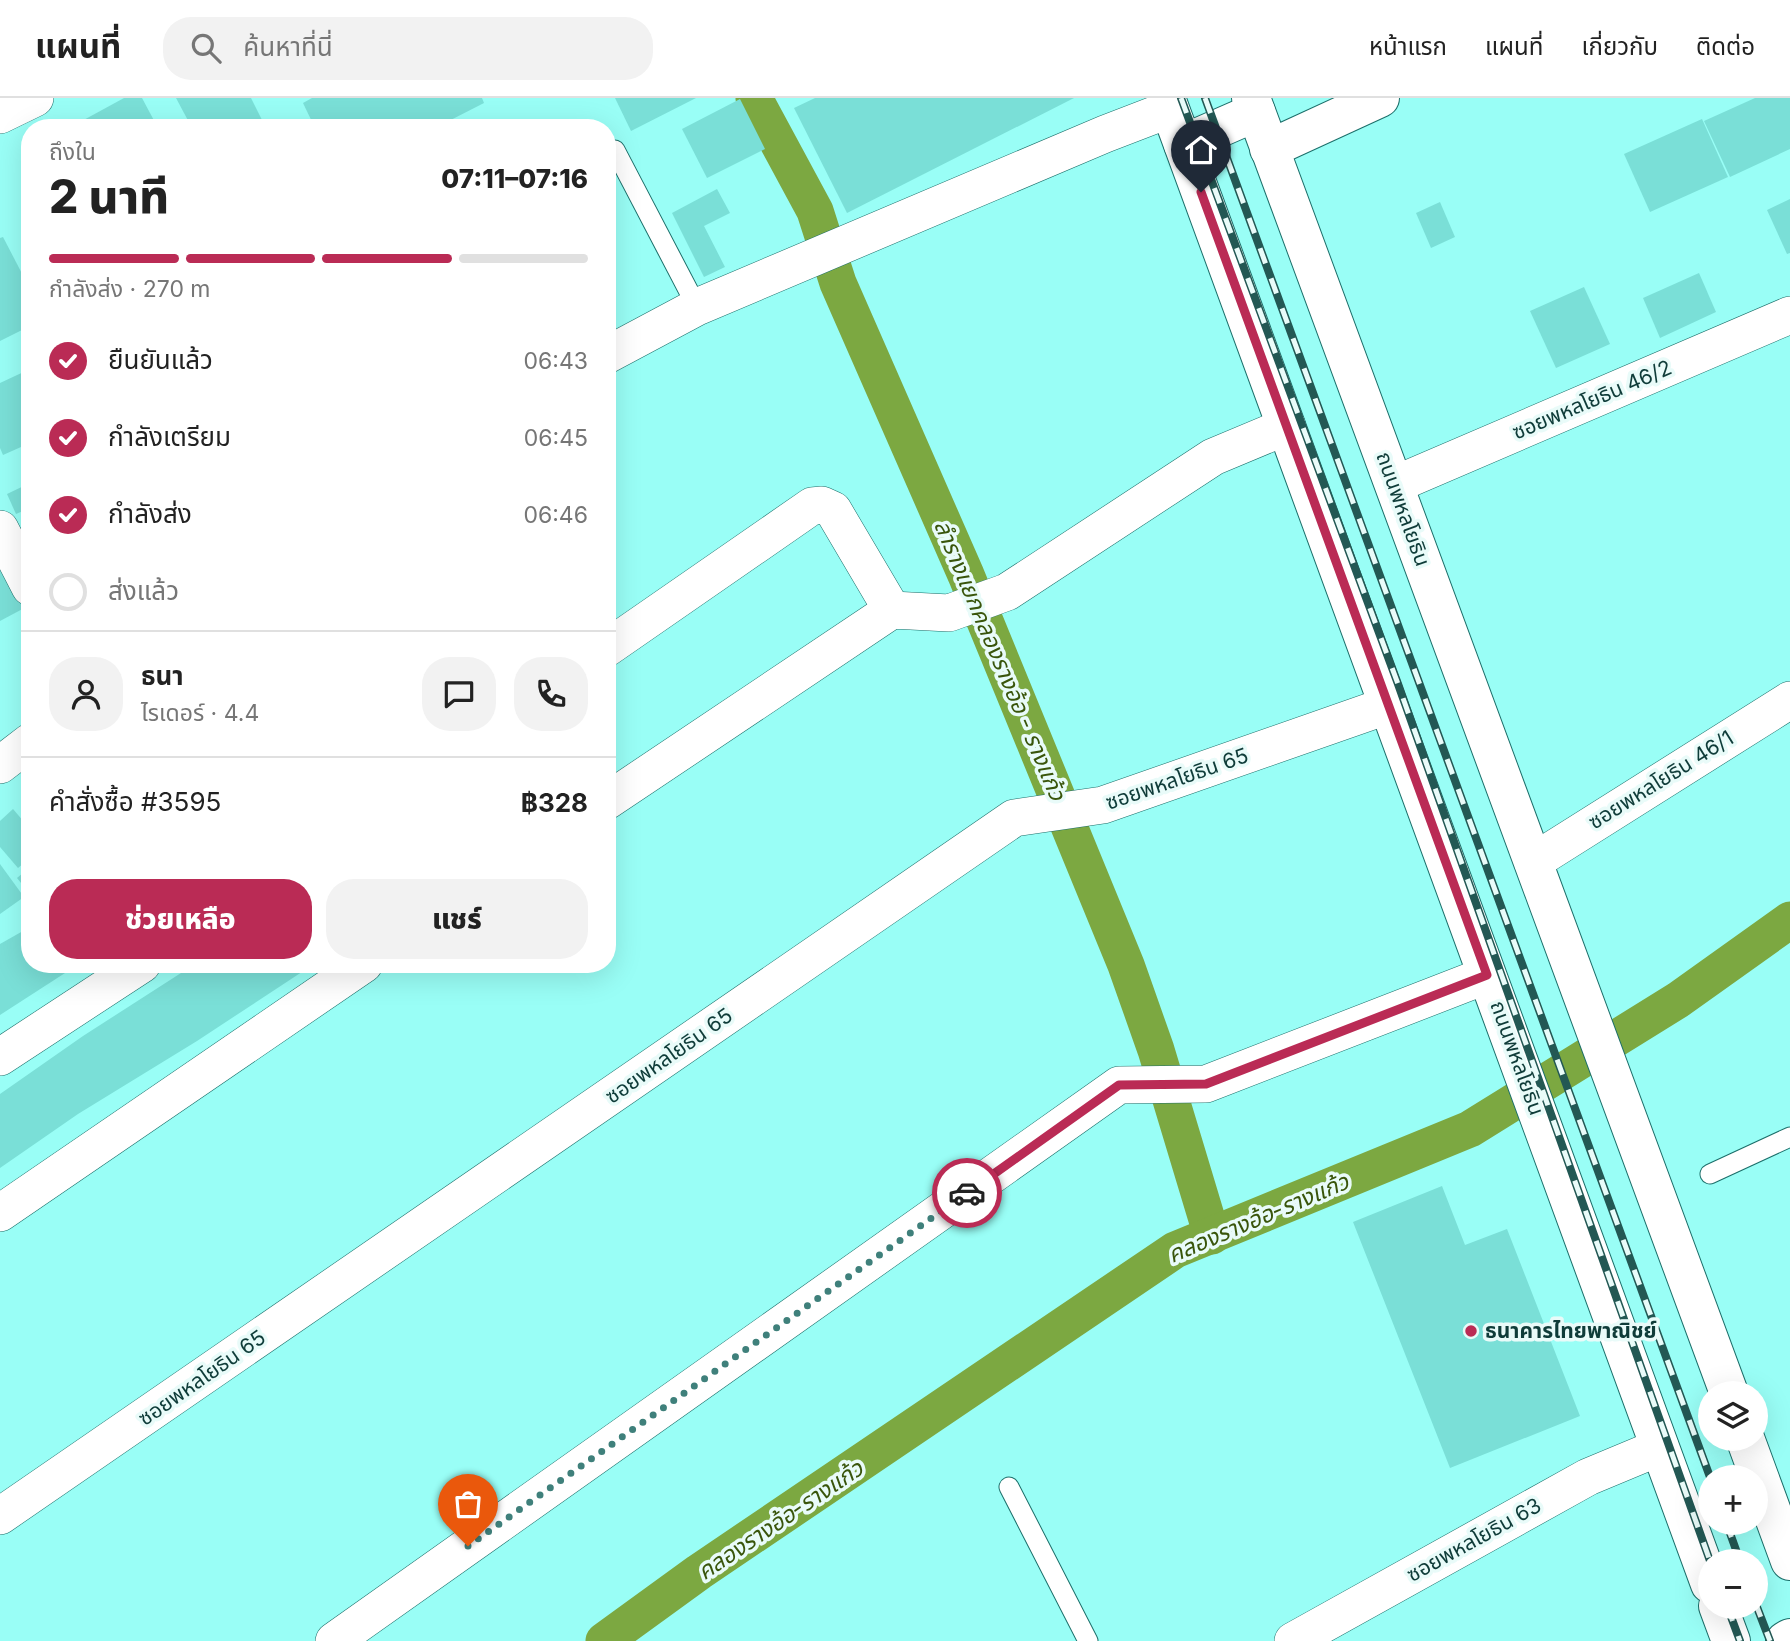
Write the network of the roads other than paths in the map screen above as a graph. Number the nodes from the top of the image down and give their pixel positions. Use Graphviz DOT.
graph roads {
  1 [pos="35,98"];
  2 [pos="1380,98"];
  3 [pos="1254,105"];
  4 [pos="0,115"];
  5 [pos="1173,117"];
  6 [pos="1269,149"];
  7 [pos="616,152"];
  8 [pos="696,307"];
  9 [pos="1790,315"];
  10 [pos="616,350"];
  11 [pos="1287,426"];
  12 [pos="1394,485"];
  13 [pos="0,529"];
  14 [pos="21,570"];
  15 [pos="892,610"];
  16 [pos="616,642"];
  17 [pos="1790,700"];
  18 [pos="1389,705"];
  19 [pos="21,749"];
  20 [pos="0,765"];
  21 [pos="616,795"];
  22 [pos="1533,862"];
  23 [pos="128,973"];
  24 [pos="350,973"];
  25 [pos="1487,975"];
  26 [pos="0,1057"];
  27 [pos="1790,1137"];
  28 [pos="1710,1174"];
  29 [pos="0,1213"];
  30 [pos="1725,1381"];
  31 [pos="1660,1447"];
  32 [pos="1750,1451"];
  33 [pos="1009,1488"];
  34 [pos="0,1516"];
  35 [pos="1698,1551"];
  36 [pos="1790,1561"];
  37 [pos="1723,1619"];
  38 [pos="1790,1638"];
  39 [pos="334,1641"];
  40 [pos="1088,1641"];
  41 [pos="1293,1641"];
  42 [pos="1731,1641"];
  43 [pos="1785,1641"];
  1 -- 4 [label="street"];
  2 -- 6 [label="main road"];
  3 -- 5 [label="main road"];
  3 -- 6 [label="main road, ถนนพหลโยธิน"];
  5 -- 8 [label="street"];
  5 -- 11 [label="main road, ถนนพหลโยธิน"];
  6 -- 12 [label="main road, ถนนพหลโยธิน"];
  7 -- 8 [label="lane"];
  8 -- 10 [label="street"];
  9 -- 12 [label="street, ซอยพหลโยธิน 46/2"];
  11 -- 15 [label="street"];
  11 -- 18 [label="main road, ถนนพหลโยธิน"];
  12 -- 22 [label="main road, ถนนพหลโยธิน"];
  13 -- 14 [label="street"];
  15 -- 16 [label="street"];
  15 -- 21 [label="street"];
  17 -- 22 [label="street, ซอยพหลโยธิน 46/1"];
  18 -- 25 [label="main road, ถนนพหลโยธิน"];
  18 -- 34 [label="street, ซอยพหลโยธิน 65"];
  19 -- 20 [label="street"];
  22 -- 30 [label="main road, ถนนพหลโยธิน"];
  23 -- 26 [label="street"];
  24 -- 29 [label="street"];
  25 -- 31 [label="main road, ถนนพหลโยธิน"];
  25 -- 39 [label="street"];
  27 -- 28 [label="lane"];
  31 -- 35 [label="main road, ถนนพหลโยธิน"];
  31 -- 41 [label="street, ซอยพหลโยธิน 63"];
  32 -- 36 [label="main road"];
  33 -- 40 [label="lane"];
  37 -- 42 [label="main road"];
  38 -- 43 [label="main road"];
}
